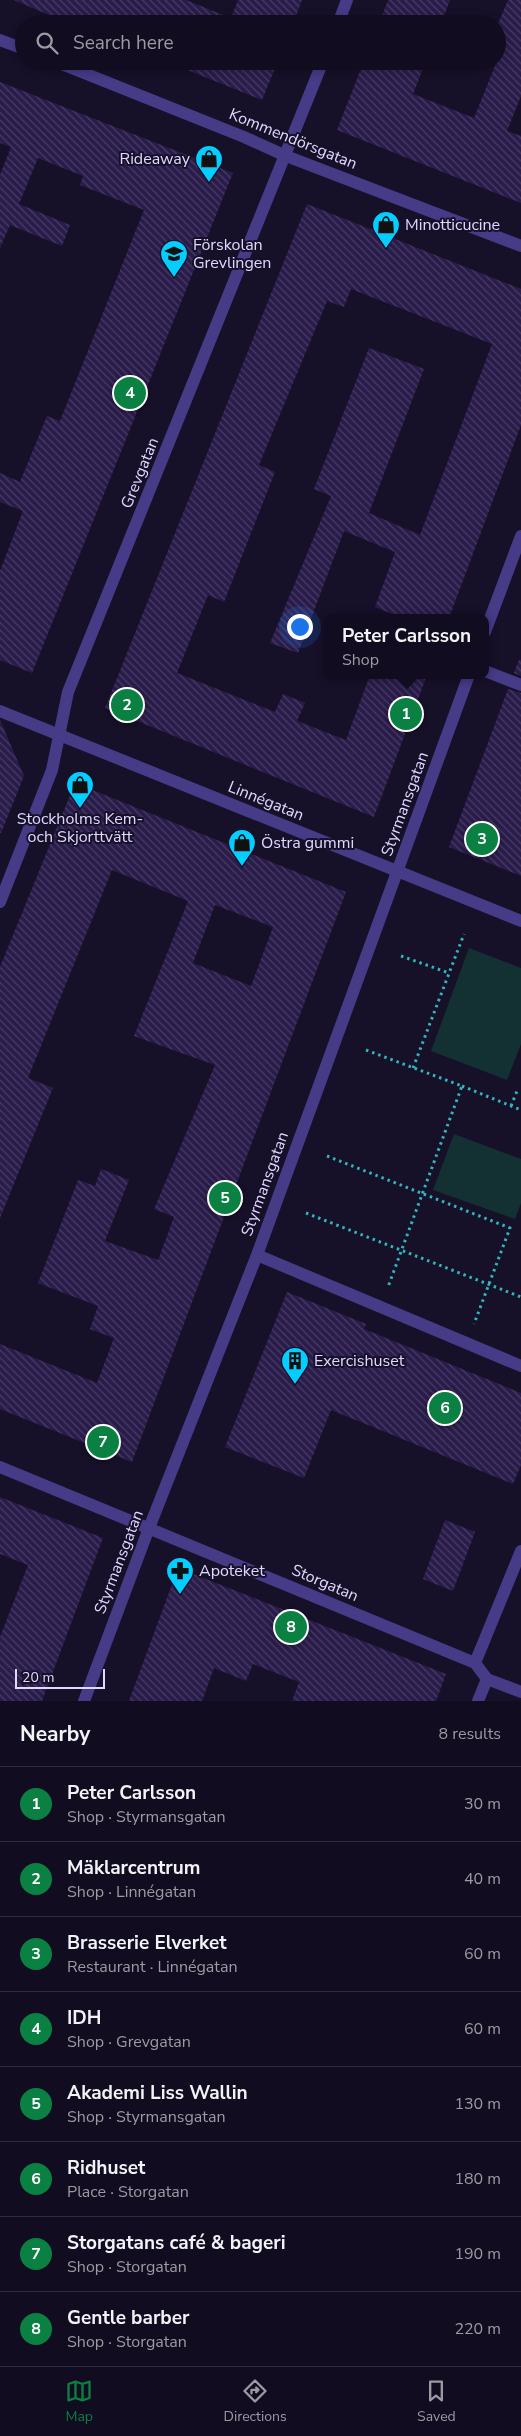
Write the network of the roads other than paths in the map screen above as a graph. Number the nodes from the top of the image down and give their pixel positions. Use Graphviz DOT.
graph roads {
  1 [pos="347,0"];
  2 [pos="341,15"];
  3 [pos="0,40"];
  4 [pos="15,46"];
  5 [pos="76,70"];
  6 [pos="320,70"];
  7 [pos="286,156"];
  8 [pos="521,246"];
  9 [pos="521,536"];
  10 [pos="489,621"];
  11 [pos="489,673"];
  12 [pos="468,679"];
  13 [pos="521,685"];
  14 [pos="0,711"];
  15 [pos="61,736"];
  16 [pos="398,872"];
  17 [pos="0,902"];
  18 [pos="521,921"];
  19 [pos="257,1254"];
  20 [pos="521,1366"];
  21 [pos="0,1467"];
  22 [pos="149,1528"];
  23 [pos="521,1551"];
  24 [pos="475,1664"];
  25 [pos="487,1679"];
  26 [pos="521,1692"];
  27 [pos="84,1701"];
  28 [pos="478,1701"];
  1 -- 2 [label="street"];
  3 -- 4 [label="street"];
  5 -- 7 [label="street, Kommendörsgatan"];
  6 -- 7 [label="street, Grevgatan"];
  7 -- 8 [label="street, Kommendörsgatan"];
  7 -- 15 [label="street, Grevgatan"];
  9 -- 10 [label="street"];
  11 -- 13 [label="street"];
  12 -- 16 [label="street, Styrmansgatan"];
  14 -- 15 [label="street, Linnégatan"];
  15 -- 16 [label="street, Linnégatan"];
  15 -- 17 [label="street, Grevgatan"];
  16 -- 18 [label="street, Linnégatan"];
  16 -- 19 [label="street, Styrmansgatan"];
  19 -- 20 [label="street"];
  19 -- 22 [label="street, Styrmansgatan"];
  21 -- 22 [label="street, Storgatan"];
  22 -- 24 [label="street, Storgatan"];
  22 -- 27 [label="street, Styrmansgatan"];
  23 -- 24 [label="street"];
  24 -- 25 [label="street, Storgatan"];
  25 -- 26 [label="street"];
  25 -- 28 [label="street"];
}
